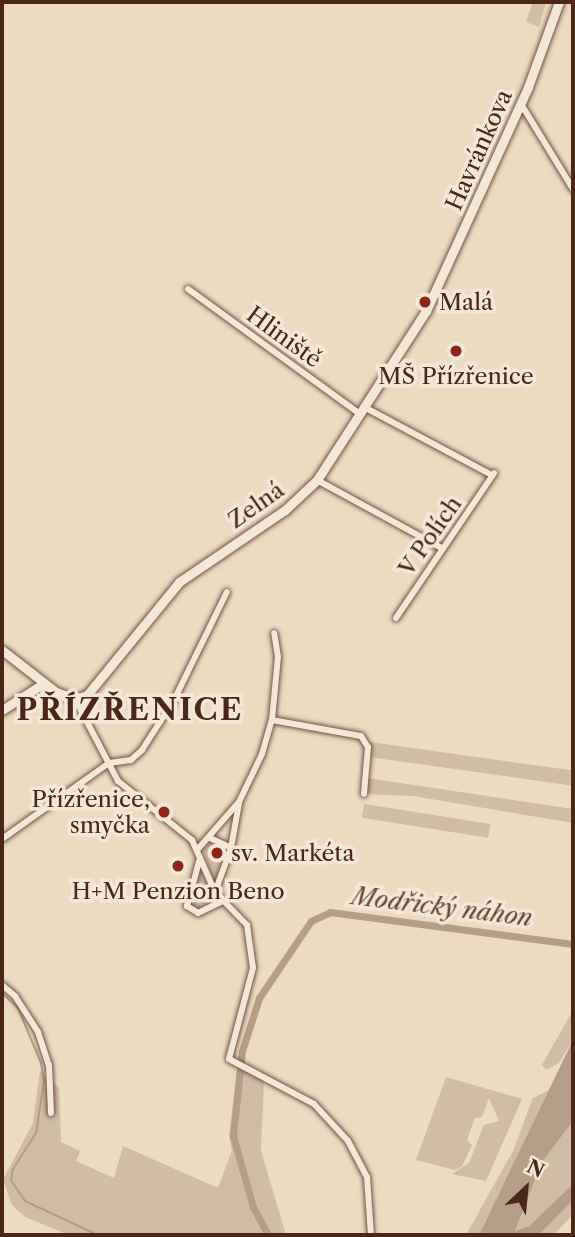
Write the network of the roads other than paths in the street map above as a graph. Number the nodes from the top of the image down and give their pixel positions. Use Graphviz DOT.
graph roads {
  1 [pos="559,2"];
  2 [pos="521,104"];
  3 [pos="573,189"];
  4 [pos="188,289"];
  5 [pos="426,311"];
  6 [pos="362,411"];
  7 [pos="317,480"];
  8 [pos="440,547"];
  9 [pos="228,592"];
  10 [pos="396,618"];
  11 [pos="274,633"];
  12 [pos="2,650"];
  13 [pos="44,684"];
  14 [pos="75,699"];
  15 [pos="2,710"];
  16 [pos="272,720"];
  17 [pos="109,763"];
  18 [pos="364,794"];
  19 [pos="239,802"];
  20 [pos="210,838"];
  21 [pos="2,839"];
  22 [pos="231,848"];
  23 [pos="197,850"];
  24 [pos="201,858"];
  25 [pos="215,892"];
  26 [pos="223,901"];
  27 [pos="2,985"];
  28 [pos="51,1113"];
  29 [pos="371,1235"];
  1 -- 2 [label="street, Havránkova"];
  2 -- 3 [label="street"];
  2 -- 5 [label="street, Havránkova"];
  4 -- 6 [label="street, Hliniště"];
  5 -- 6 [label="street, Zelná"];
  6 -- 7 [label="street, Zelná"];
  6 -- 8 [label="street, V Polích"];
  7 -- 8 [label="street"];
  7 -- 14 [label="street, Zelná"];
  8 -- 10 [label="street, V Polích"];
  9 -- 17 [label="street"];
  11 -- 16 [label="street"];
  12 -- 13 [label="street"];
  13 -- 14 [label="street"];
  13 -- 15 [label="street"];
  14 -- 17 [label="street"];
  16 -- 18 [label="street"];
  16 -- 19 [label="street"];
  17 -- 21 [label="street"];
  17 -- 23 [label="street"];
  19 -- 20 [label="street"];
  19 -- 22 [label="street"];
  20 -- 22 [label="street"];
  20 -- 23 [label="street"];
  22 -- 25 [label="street"];
  23 -- 24 [label="street"];
  24 -- 25 [label="street"];
  24 -- 26 [label="street"];
  25 -- 26 [label="street"];
  26 -- 29 [label="street"];
  27 -- 28 [label="street"];
}
